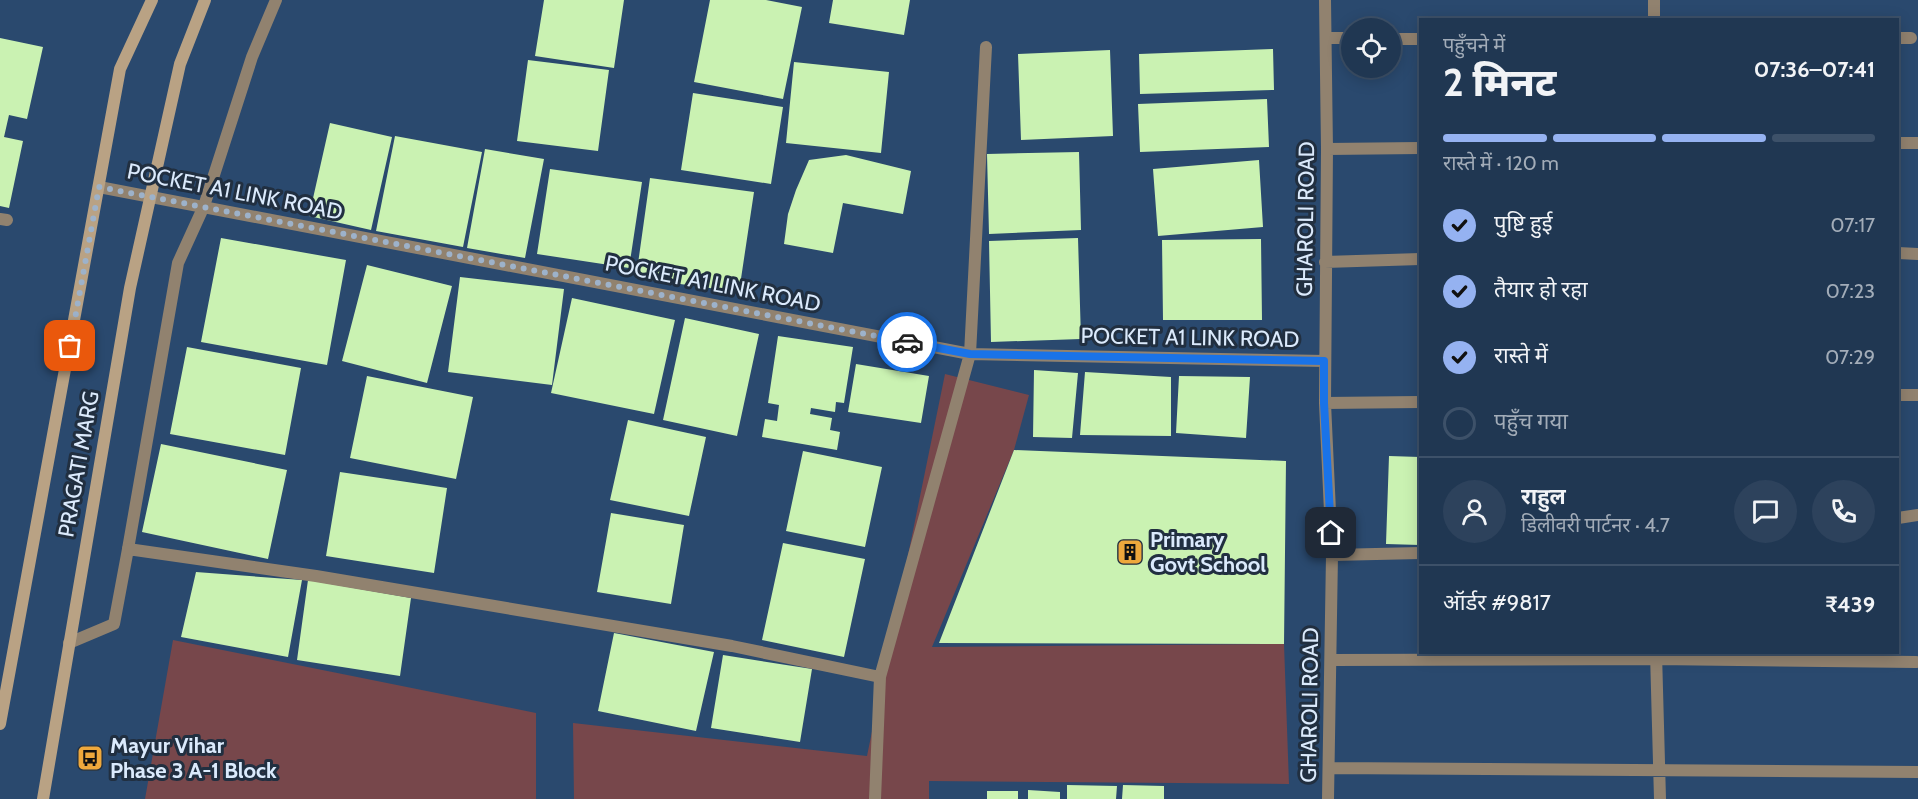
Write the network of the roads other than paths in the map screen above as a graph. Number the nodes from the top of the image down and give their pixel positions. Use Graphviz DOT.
graph roads {
  1 [pos="152,0"];
  2 [pos="205,0"];
  3 [pos="276,0"];
  4 [pos="1325,0"];
  5 [pos="1654,0"];
  6 [pos="1654,18"];
  7 [pos="1326,38"];
  8 [pos="1341,38"];
  9 [pos="1899,38"];
  10 [pos="1911,38"];
  11 [pos="1401,39"];
  12 [pos="1419,39"];
  13 [pos="986,47"];
  14 [pos="1899,143"];
  15 [pos="1918,143"];
  16 [pos="1419,148"];
  17 [pos="1327,149"];
  18 [pos="99,187"];
  19 [pos="150,196"];
  20 [pos="204,206"];
  21 [pos="1899,254"];
  22 [pos="1918,254"];
  23 [pos="1419,259"];
  24 [pos="1325,262"];
  25 [pos="970,354"];
  26 [pos="1324,361"];
  27 [pos="1899,395"];
  28 [pos="1918,395"];
  29 [pos="1419,402"];
  30 [pos="1324,403"];
  31 [pos="1918,515"];
  32 [pos="1899,518"];
  33 [pos="128,549"];
  34 [pos="1419,553"];
  35 [pos="1332,555"];
  36 [pos="69,643"];
  37 [pos="1656,656"];
  38 [pos="1331,660"];
  39 [pos="1916,662"];
  40 [pos="880,677"];
  41 [pos="0,724"];
  42 [pos="1329,768"];
  43 [pos="1659,770"];
  44 [pos="1918,772"];
  45 [pos="43,799"];
  46 [pos="875,799"];
  47 [pos="1328,799"];
  48 [pos="1660,799"];
  1 -- 18 [label="main road, PRAGATI MARG"];
  2 -- 19 [label="main road, PRAGATI MARG"];
  3 -- 20 [label="street"];
  4 -- 7 [label="street, GHAROLI ROAD"];
  5 -- 6 [label="street"];
  7 -- 8 [label="street"];
  7 -- 17 [label="street, GHAROLI ROAD"];
  9 -- 10 [label="street"];
  11 -- 12 [label="street"];
  13 -- 25 [label="street"];
  14 -- 15 [label="street"];
  16 -- 17 [label="street"];
  17 -- 24 [label="street, GHAROLI ROAD"];
  18 -- 19 [label="street, POCKET A1 LINK ROAD"];
  18 -- 41 [label="main road, PRAGATI MARG"];
  19 -- 20 [label="street, POCKET A1 LINK ROAD"];
  19 -- 36 [label="main road, PRAGATI MARG"];
  20 -- 25 [label="street, POCKET A1 LINK ROAD"];
  20 -- 33 [label="street"];
  21 -- 22 [label="street"];
  23 -- 24 [label="street"];
  24 -- 26 [label="street, GHAROLI ROAD"];
  25 -- 26 [label="street, POCKET A1 LINK ROAD"];
  25 -- 40 [label="street"];
  26 -- 30 [label="street, GHAROLI ROAD"];
  27 -- 28 [label="street"];
  29 -- 30 [label="street"];
  30 -- 35 [label="street, GHAROLI ROAD"];
  31 -- 32 [label="street"];
  33 -- 36 [label="street"];
  33 -- 40 [label="street"];
  34 -- 35 [label="street"];
  35 -- 38 [label="street, GHAROLI ROAD"];
  36 -- 45 [label="main road, PRAGATI MARG"];
  37 -- 38 [label="street"];
  37 -- 39 [label="street"];
  37 -- 43 [label="street"];
  38 -- 42 [label="street, GHAROLI ROAD"];
  40 -- 46 [label="street"];
  42 -- 43 [label="street"];
  42 -- 47 [label="street, GHAROLI ROAD"];
  43 -- 44 [label="street"];
  43 -- 48 [label="street"];
}
